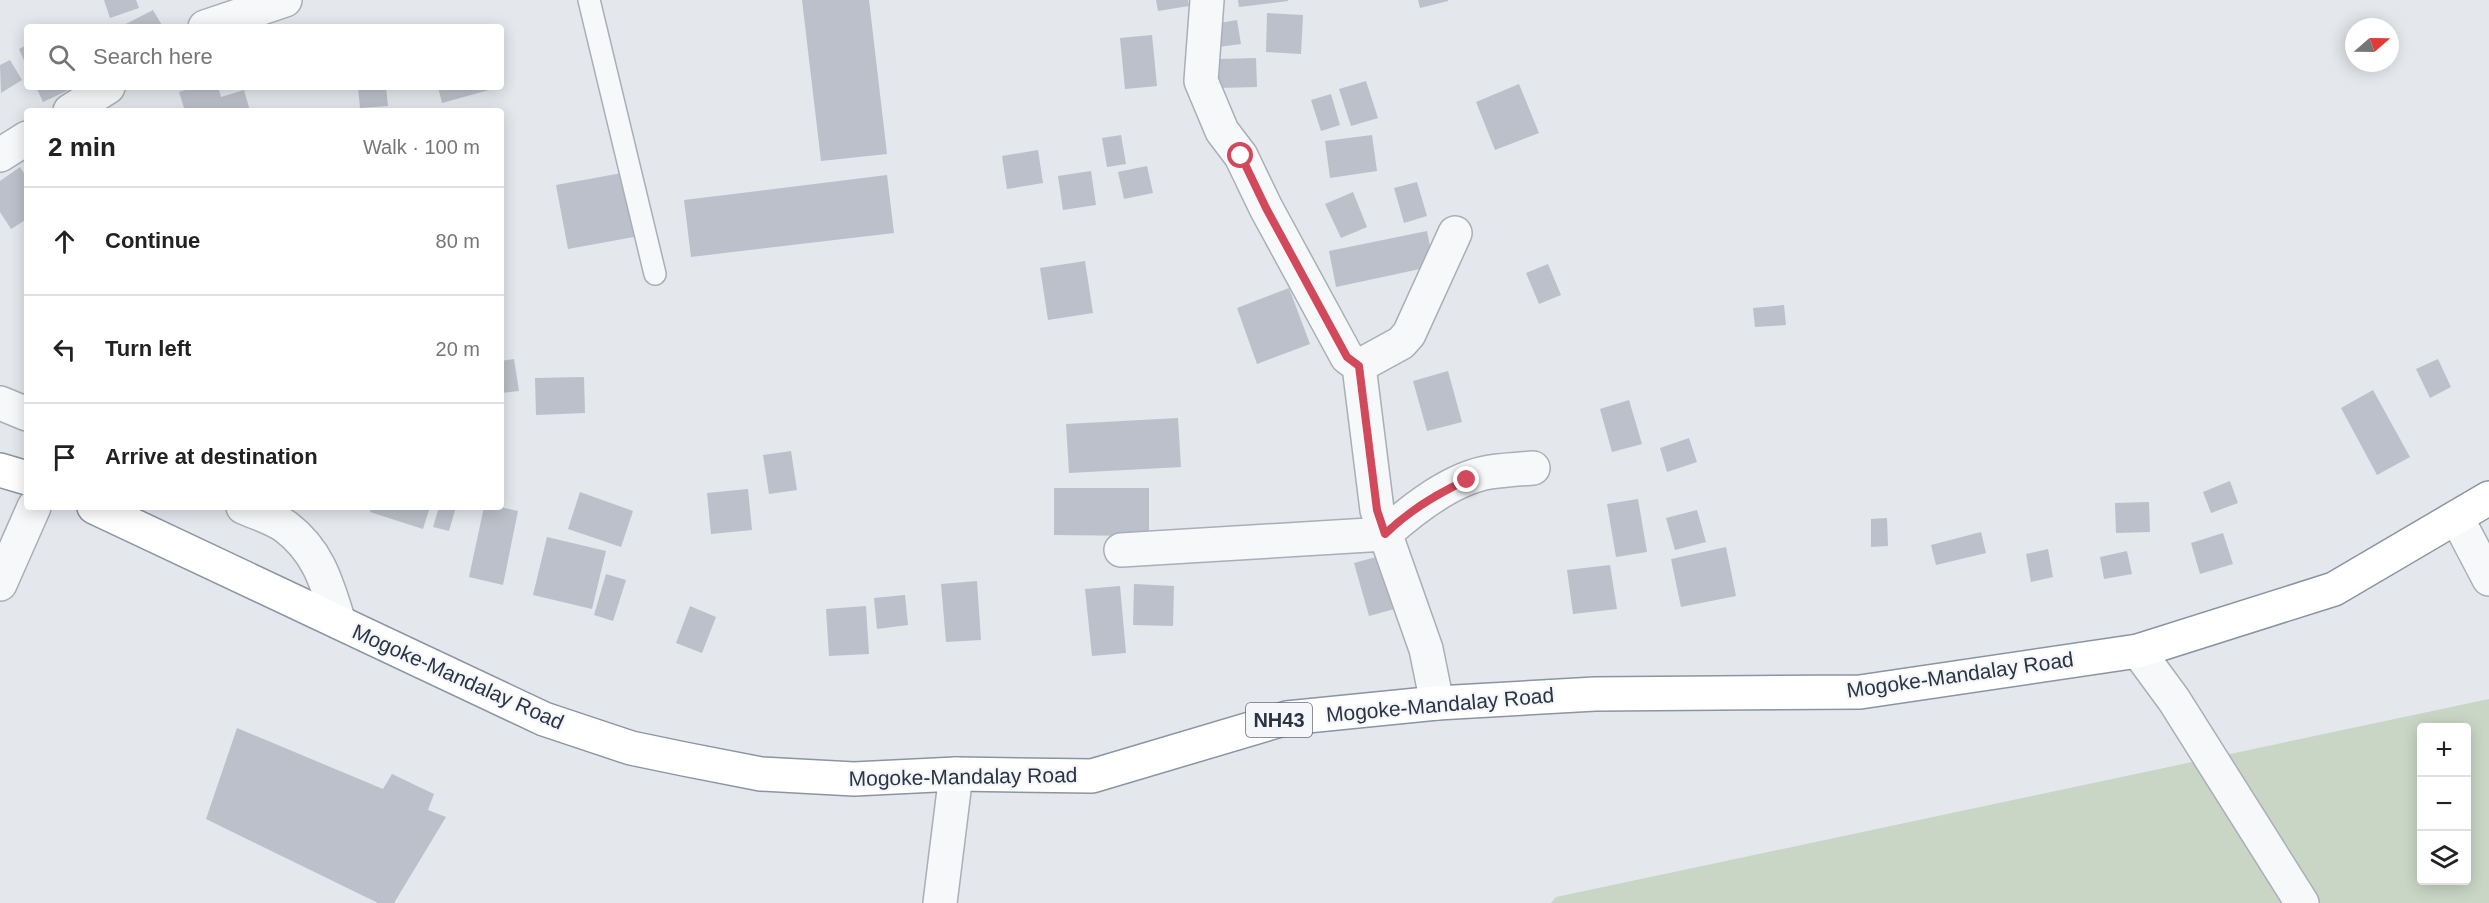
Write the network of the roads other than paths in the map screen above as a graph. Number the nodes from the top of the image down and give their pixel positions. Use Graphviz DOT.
graph roads {
  1 [pos="285,0"];
  2 [pos="589,0"];
  3 [pos="1207,0"];
  4 [pos="213,24"];
  5 [pos="103,90"];
  6 [pos="75,108"];
  7 [pos="24,140"];
  8 [pos="0,155"];
  9 [pos="1455,232"];
  10 [pos="655,274"];
  11 [pos="1359,366"];
  12 [pos="0,403"];
  13 [pos="24,413"];
  14 [pos="1533,468"];
  15 [pos="0,470"];
  16 [pos="24,477"];
  17 [pos="2489,498"];
  18 [pos="33,510"];
  19 [pos="100,510"];
  20 [pos="250,510"];
  21 [pos="2457,518"];
  22 [pos="1385,534"];
  23 [pos="1121,550"];
  24 [pos="2489,579"];
  25 [pos="0,584"];
  26 [pos="339,622"];
  27 [pos="2138,651"];
  28 [pos="1437,703"];
  29 [pos="956,774"];
  30 [pos="940,903"];
  31 [pos="2302,903"];
  1 -- 4 [label="street"];
  2 -- 10 [label="lane"];
  3 -- 11 [label="street"];
  5 -- 6 [label="street"];
  7 -- 8 [label="street"];
  9 -- 11 [label="street"];
  11 -- 22 [label="street"];
  12 -- 13 [label="street"];
  14 -- 22 [label="street"];
  15 -- 16 [label="highway"];
  17 -- 21 [label="highway, Mogoke-Mandalay Road / NH43"];
  18 -- 25 [label="street"];
  19 -- 26 [label="highway, Mogoke-Mandalay Road / NH43"];
  20 -- 26 [label="street"];
  21 -- 24 [label="street"];
  21 -- 27 [label="highway, Mogoke-Mandalay Road / NH43"];
  22 -- 23 [label="street"];
  22 -- 28 [label="street"];
  26 -- 29 [label="highway, Mogoke-Mandalay Road / NH43"];
  27 -- 28 [label="highway, Mogoke-Mandalay Road / NH43"];
  27 -- 31 [label="street"];
  28 -- 29 [label="highway, Mogoke-Mandalay Road / NH43"];
  29 -- 30 [label="street"];
}
